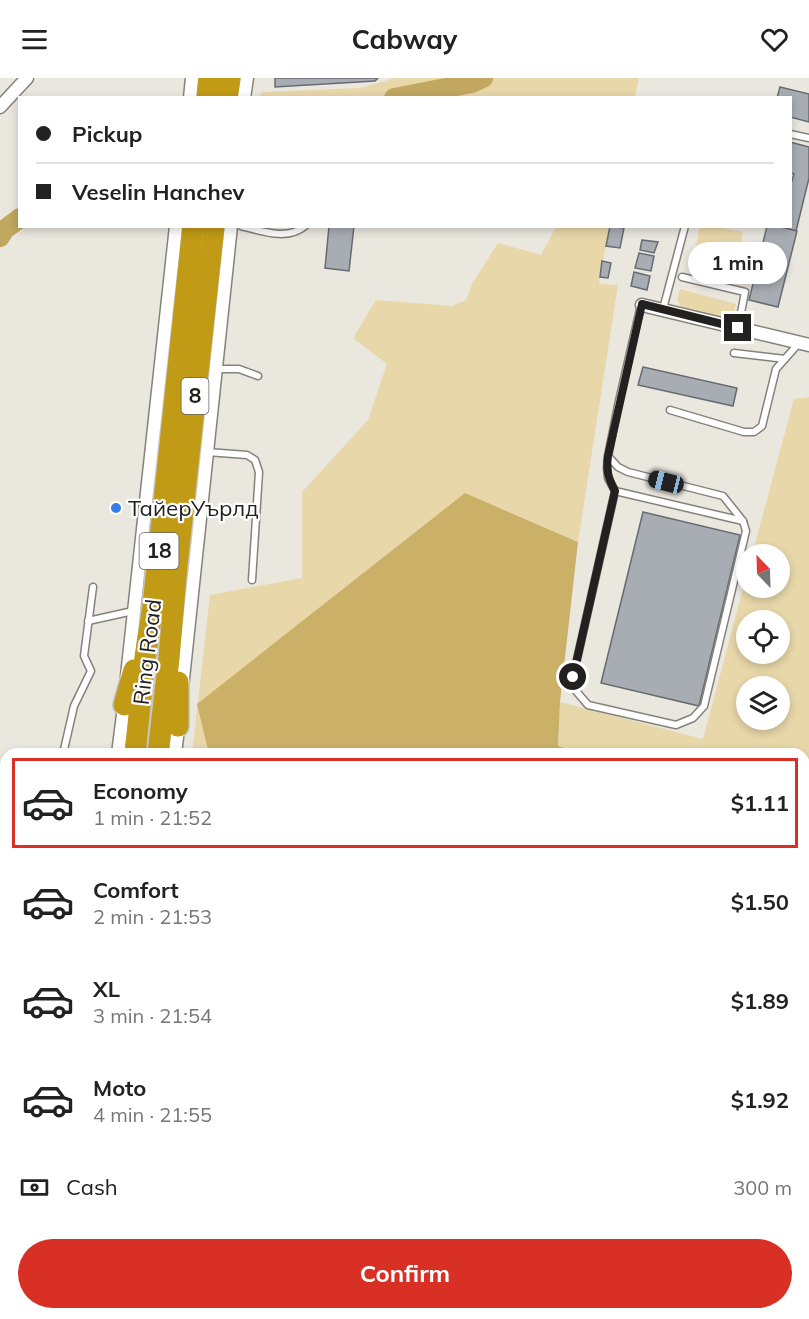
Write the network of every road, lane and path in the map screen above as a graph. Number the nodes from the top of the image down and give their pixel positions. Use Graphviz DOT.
graph roads {
  1 [pos="27,78"];
  2 [pos="192,78"];
  3 [pos="209,78"];
  4 [pos="230,78"];
  5 [pos="247,78"];
  6 [pos="190,96"];
  7 [pos="207,96"];
  8 [pos="227,96"];
  9 [pos="244,96"];
  10 [pos="0,107"];
  11 [pos="792,134"];
  12 [pos="809,138"];
  13 [pos="176,228"];
  14 [pos="193,228"];
  15 [pos="214,228"];
  16 [pos="231,228"];
  17 [pos="252,228"];
  18 [pos="303,228"];
  19 [pos="684,228"];
  20 [pos="682,277"];
  21 [pos="642,304"];
  22 [pos="663,309"];
  23 [pos="738,328"];
  24 [pos="806,342"];
  25 [pos="734,353"];
  26 [pos="785,359"];
  27 [pos="216,369"];
  28 [pos="258,376"];
  29 [pos="670,410"];
  30 [pos="207,452"];
  31 [pos="608,456"];
  32 [pos="615,491"];
  33 [pos="164,496"];
  34 [pos="743,521"];
  35 [pos="177,565"];
  36 [pos="252,580"];
  37 [pos="93,587"];
  38 [pos="143,609"];
  39 [pos="88,621"];
  40 [pos="124,705"];
  41 [pos="178,726"];
  42 [pos="64,748"];
  43 [pos="119,748"];
  44 [pos="136,748"];
  45 [pos="159,748"];
  46 [pos="176,748"];
  1 -- 10 [label="street"];
  2 -- 6 [label="street"];
  3 -- 7 [label="highway"];
  4 -- 8 [label="highway"];
  5 -- 9 [label="street"];
  11 -- 12 [label="lane"];
  13 -- 38 [label="street"];
  14 -- 33 [label="highway, Ring Road / 8"];
  15 -- 35 [label="highway, Ring Road / 8"];
  16 -- 27 [label="street"];
  17 -- 18 [label="lane"];
  19 -- 22 [label="lane"];
  20 -- 23 [label="lane"];
  21 -- 22 [label="street"];
  21 -- 31 [label="lane"];
  22 -- 23 [label="street"];
  23 -- 24 [label="street"];
  24 -- 26 [label="lane"];
  25 -- 26 [label="lane"];
  26 -- 29 [label="lane"];
  27 -- 28 [label="lane"];
  27 -- 30 [label="street"];
  30 -- 36 [label="lane"];
  30 -- 41 [label="street"];
  31 -- 32 [label="lane"];
  31 -- 34 [label="lane"];
  32 -- 34 [label="lane"];
  32 -- 34 [label="lane"];
  33 -- 38 [label="highway, Ring Road / 18"];
  35 -- 41 [label="highway, 8"];
  35 -- 45 [label="highway, Ring Road / 18"];
  37 -- 39 [label="lane"];
  38 -- 39 [label="lane"];
  38 -- 40 [label="highway"];
  38 -- 44 [label="highway, Ring Road / 18"];
  39 -- 42 [label="lane"];
  40 -- 43 [label="street"];
  41 -- 46 [label="street, 8"];
}
